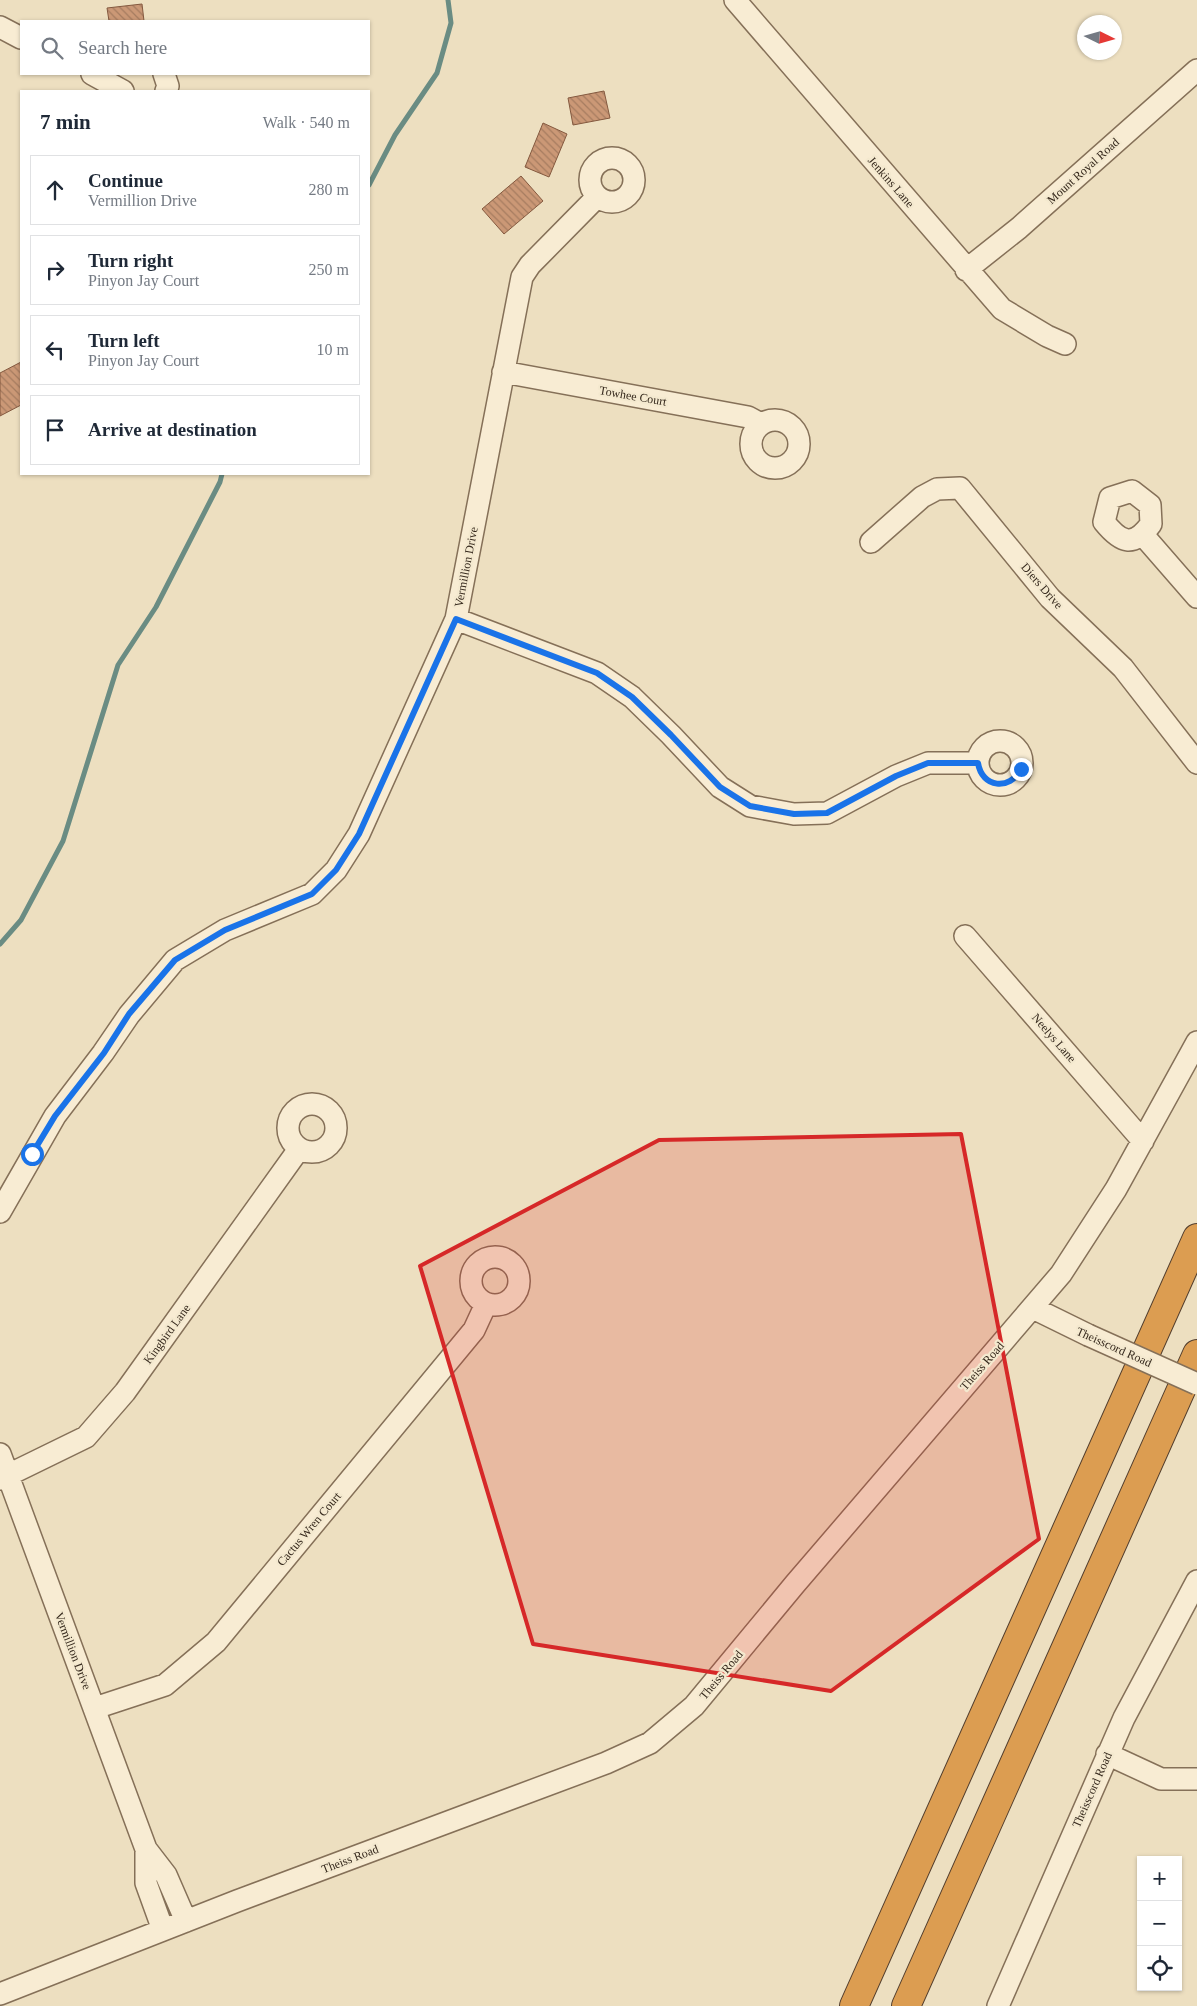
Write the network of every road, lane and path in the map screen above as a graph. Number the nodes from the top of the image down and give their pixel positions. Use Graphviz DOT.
graph roads {
  1 [pos="735,0"];
  2 [pos="0,27"];
  3 [pos="20,37"];
  4 [pos="1197,70"];
  5 [pos="164,75"];
  6 [pos="166,90"];
  7 [pos="597,197"];
  8 [pos="966,270"];
  9 [pos="1065,344"];
  10 [pos="504,372"];
  11 [pos="761,424"];
  12 [pos="1142,535"];
  13 [pos="871,542"];
  14 [pos="1197,598"];
  15 [pos="456,619"];
  16 [pos="978,763"];
  17 [pos="1197,763"];
  18 [pos="965,936"];
  19 [pos="1197,1042"];
  20 [pos="1143,1141"];
  21 [pos="300,1149"];
  22 [pos="0,1212"];
  23 [pos="1197,1238"];
  24 [pos="486,1304"];
  25 [pos="1033,1308"];
  26 [pos="1197,1354"];
  27 [pos="1197,1384"];
  28 [pos="0,1454"];
  29 [pos="4,1478"];
  30 [pos="1197,1581"];
  31 [pos="95,1708"];
  32 [pos="1108,1754"];
  33 [pos="1197,1779"];
  34 [pos="146,1849"];
  35 [pos="186,1921"];
  36 [pos="163,1930"];
  37 [pos="0,1994"];
  38 [pos="854,2006"];
  39 [pos="906,2006"];
  40 [pos="998,2006"];
  1 -- 8 [label="street, Jenkins Lane"];
  2 -- 3 [label="street"];
  4 -- 8 [label="street, Mount Royal Road"];
  5 -- 6 [label="street"];
  7 -- 10 [label="street, Vermillion Drive"];
  8 -- 9 [label="street, Jenkins Lane"];
  10 -- 11 [label="street, Towhee Court"];
  10 -- 15 [label="street, Vermillion Drive"];
  12 -- 14 [label="street"];
  13 -- 17 [label="street, Diers Drive"];
  15 -- 16 [label="street"];
  15 -- 22 [label="street, Vermillion Drive"];
  18 -- 20 [label="street, Neelys Lane"];
  19 -- 20 [label="street, Theiss Road"];
  20 -- 25 [label="street, Theiss Road"];
  21 -- 29 [label="street, Kingbird Lane"];
  23 -- 38 [label="highway"];
  24 -- 31 [label="street, Cactus Wren Court"];
  25 -- 27 [label="street, Theisscord Road, bridge"];
  25 -- 35 [label="street, Theiss Road"];
  26 -- 39 [label="highway"];
  28 -- 29 [label="street, Vermillion Drive"];
  29 -- 31 [label="street, Vermillion Drive"];
  30 -- 32 [label="street, Theisscord Road"];
  31 -- 34 [label="street, Vermillion Drive"];
  32 -- 33 [label="street"];
  32 -- 40 [label="street, Theisscord Road"];
  34 -- 35 [label="street, Vermillion Drive"];
  34 -- 36 [label="street, Vermillion Drive"];
  35 -- 36 [label="street, Theiss Road"];
  36 -- 37 [label="street, Theiss Road"];
}
